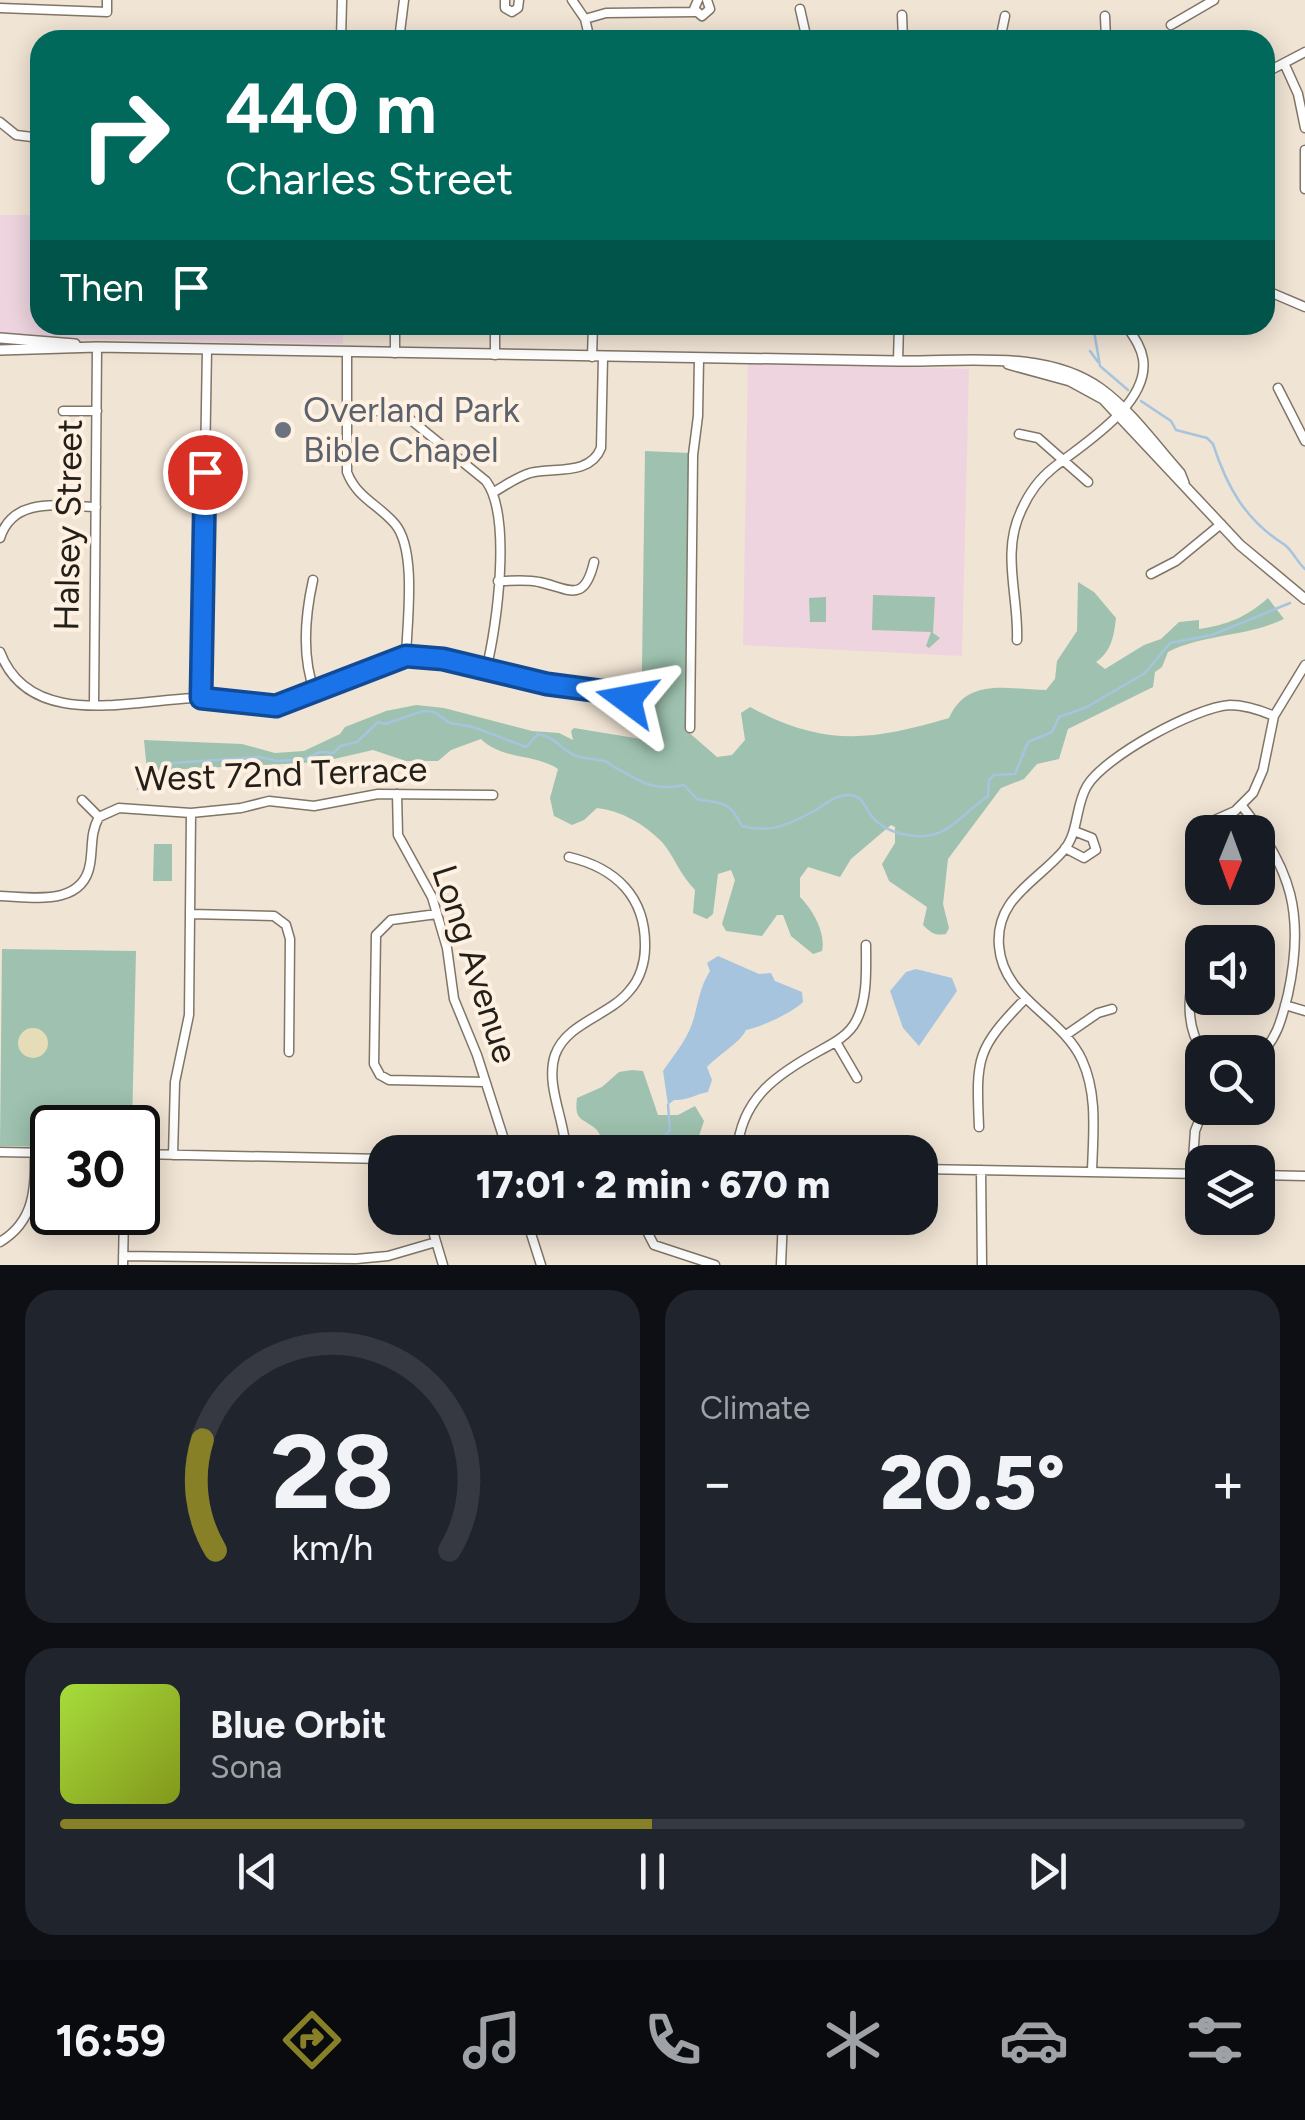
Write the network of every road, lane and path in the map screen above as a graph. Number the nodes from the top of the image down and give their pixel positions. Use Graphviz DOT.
graph roads {
  1 [pos="108,0"];
  2 [pos="342,0"];
  3 [pos="404,0"];
  4 [pos="504,0"];
  5 [pos="518,0"];
  6 [pos="572,0"];
  7 [pos="698,0"];
  8 [pos="706,0"];
  9 [pos="1214,0"];
  10 [pos="0,8"];
  11 [pos="800,10"];
  12 [pos="695,12"];
  13 [pos="902,15"];
  14 [pos="1005,16"];
  15 [pos="1106,16"];
  16 [pos="585,19"];
  17 [pos="1171,25"];
  18 [pos="341,30"];
  19 [pos="400,30"];
  20 [pos="588,30"];
  21 [pos="805,30"];
  22 [pos="903,30"];
  23 [pos="1002,30"];
  24 [pos="1106,30"];
  25 [pos="1305,52"];
  26 [pos="1284,63"];
  27 [pos="1275,68"];
  28 [pos="0,122"];
  29 [pos="1305,128"];
  30 [pos="30,137"];
  31 [pos="1305,150"];
  32 [pos="1305,189"];
  33 [pos="1275,294"];
  34 [pos="1305,306"];
  35 [pos="395,335"];
  36 [pos="495,335"];
  37 [pos="595,335"];
  38 [pos="898,335"];
  39 [pos="1132,335"];
  40 [pos="0,338"];
  41 [pos="98,347"];
  42 [pos="207,349"];
  43 [pos="0,350"];
  44 [pos="347,352"];
  45 [pos="395,353"];
  46 [pos="495,355"];
  47 [pos="598,357"];
  48 [pos="699,358"];
  49 [pos="898,361"];
  50 [pos="1278,388"];
  51 [pos="64,411"];
  52 [pos="97,411"];
  53 [pos="346,411"];
  54 [pos="1121,411"];
  55 [pos="1019,434"];
  56 [pos="1305,441"];
  57 [pos="1064,461"];
  58 [pos="1088,482"];
  59 [pos="494,492"];
  60 [pos="96,506"];
  61 [pos="1221,524"];
  62 [pos="0,538"];
  63 [pos="594,562"];
  64 [pos="1150,574"];
  65 [pos="312,580"];
  66 [pos="498,581"];
  67 [pos="1305,599"];
  68 [pos="1017,640"];
  69 [pos="0,652"];
  70 [pos="406,656"];
  71 [pos="486,670"];
  72 [pos="1303,672"];
  73 [pos="315,694"];
  74 [pos="201,698"];
  75 [pos="627,699"];
  76 [pos="94,704"];
  77 [pos="1274,716"];
  78 [pos="690,728"];
  79 [pos="397,794"];
  80 [pos="492,795"];
  81 [pos="82,800"];
  82 [pos="1242,806"];
  83 [pos="192,813"];
  84 [pos="1224,815"];
  85 [pos="99,817"];
  86 [pos="1074,831"];
  87 [pos="1065,848"];
  88 [pos="568,857"];
  89 [pos="0,896"];
  90 [pos="1301,912"];
  91 [pos="190,914"];
  92 [pos="438,914"];
  93 [pos="866,945"];
  94 [pos="1026,998"];
  95 [pos="1285,1005"];
  96 [pos="1112,1009"];
  97 [pos="1305,1010"];
  98 [pos="1275,1035"];
  99 [pos="1066,1036"];
  100 [pos="836,1042"];
  101 [pos="289,1052"];
  102 [pos="857,1078"];
  103 [pos="485,1082"];
  104 [pos="979,1127"];
  105 [pos="502,1135"];
  106 [pos="565,1135"];
  107 [pos="740,1135"];
  108 [pos="0,1152"];
  109 [pos="30,1152"];
  110 [pos="160,1155"];
  111 [pos="174,1155"];
  112 [pos="368,1158"];
  113 [pos="938,1169"];
  114 [pos="981,1170"];
  115 [pos="1092,1172"];
  116 [pos="1185,1174"];
  117 [pos="1275,1175"];
  118 [pos="1305,1176"];
  119 [pos="30,1209"];
  120 [pos="124,1235"];
  121 [pos="434,1235"];
  122 [pos="531,1235"];
  123 [pos="649,1235"];
  124 [pos="782,1235"];
  125 [pos="0,1242"];
  126 [pos="436,1242"];
  127 [pos="123,1260"];
  128 [pos="443,1265"];
  129 [pos="541,1265"];
  130 [pos="715,1265"];
  131 [pos="781,1265"];
  132 [pos="982,1265"];
  1 -- 10 [label="street"];
  2 -- 18 [label="street"];
  3 -- 19 [label="street"];
  4 -- 5 [label="street"];
  6 -- 16 [label="street"];
  7 -- 12 [label="street"];
  8 -- 12 [label="street"];
  9 -- 17 [label="street"];
  11 -- 21 [label="street"];
  12 -- 16 [label="street"];
  13 -- 22 [label="street"];
  14 -- 23 [label="street"];
  15 -- 24 [label="street"];
  16 -- 20 [label="street"];
  25 -- 26 [label="street"];
  26 -- 27 [label="street"];
  26 -- 29 [label="street"];
  28 -- 30 [label="street"];
  31 -- 32 [label="street"];
  33 -- 34 [label="street"];
  35 -- 45 [label="street"];
  36 -- 46 [label="street"];
  37 -- 47 [label="street"];
  38 -- 49 [label="street"];
  39 -- 54 [label="street"];
  40 -- 41 [label="main road"];
  41 -- 42 [label="main road"];
  41 -- 43 [label="main road"];
  41 -- 52 [label="street, Halsey Street"];
  42 -- 44 [label="main road"];
  42 -- 74 [label="street"];
  44 -- 45 [label="main road"];
  44 -- 53 [label="street"];
  45 -- 46 [label="main road"];
  46 -- 47 [label="main road"];
  47 -- 48 [label="main road"];
  47 -- 59 [label="street"];
  48 -- 49 [label="main road"];
  48 -- 78 [label="street"];
  49 -- 54 [label="main road"];
  50 -- 56 [label="street"];
  51 -- 52 [label="street"];
  52 -- 60 [label="street, Halsey Street"];
  53 -- 59 [label="street"];
  53 -- 70 [label="street"];
  54 -- 57 [label="street"];
  54 -- 61 [label="main road"];
  55 -- 57 [label="street"];
  57 -- 58 [label="street"];
  57 -- 68 [label="street"];
  59 -- 66 [label="street"];
  60 -- 62 [label="street"];
  60 -- 76 [label="street, Halsey Street"];
  61 -- 64 [label="street"];
  61 -- 67 [label="main road"];
  63 -- 66 [label="street"];
  65 -- 73 [label="street"];
  66 -- 71 [label="street"];
  69 -- 76 [label="street"];
  70 -- 71 [label="street"];
  70 -- 73 [label="street"];
  71 -- 75 [label="street"];
  72 -- 77 [label="street"];
  73 -- 74 [label="street"];
  74 -- 76 [label="street"];
  77 -- 82 [label="street"];
  77 -- 86 [label="street"];
  79 -- 80 [label="street, West 72nd Terrace"];
  79 -- 83 [label="street, West 72nd Terrace"];
  79 -- 92 [label="street, Long Avenue"];
  81 -- 85 [label="street, West 72nd Terrace"];
  82 -- 84 [label="street"];
  82 -- 90 [label="street"];
  83 -- 85 [label="street, West 72nd Terrace"];
  83 -- 91 [label="street"];
  85 -- 89 [label="street"];
  86 -- 87 [label="street"];
  86 -- 87 [label="street"];
  87 -- 94 [label="street"];
  88 -- 106 [label="street"];
  90 -- 95 [label="street"];
  91 -- 101 [label="street"];
  91 -- 111 [label="street"];
  92 -- 103 [label="street, Long Avenue"];
  92 -- 103 [label="street"];
  93 -- 100 [label="street"];
  94 -- 99 [label="street"];
  94 -- 104 [label="street"];
  95 -- 97 [label="street"];
  95 -- 98 [label="street"];
  96 -- 99 [label="street"];
  99 -- 115 [label="street"];
  100 -- 102 [label="street"];
  100 -- 107 [label="street"];
  103 -- 105 [label="street, Long Avenue"];
  108 -- 109 [label="street"];
  110 -- 111 [label="street"];
  111 -- 112 [label="street"];
  113 -- 114 [label="street"];
  114 -- 115 [label="street"];
  114 -- 132 [label="street"];
  115 -- 116 [label="street"];
  117 -- 118 [label="street"];
  119 -- 125 [label="street"];
  120 -- 127 [label="street"];
  121 -- 126 [label="street"];
  122 -- 129 [label="street"];
  123 -- 130 [label="street"];
  124 -- 131 [label="street"];
  126 -- 127 [label="street"];
  126 -- 128 [label="street"];
}
